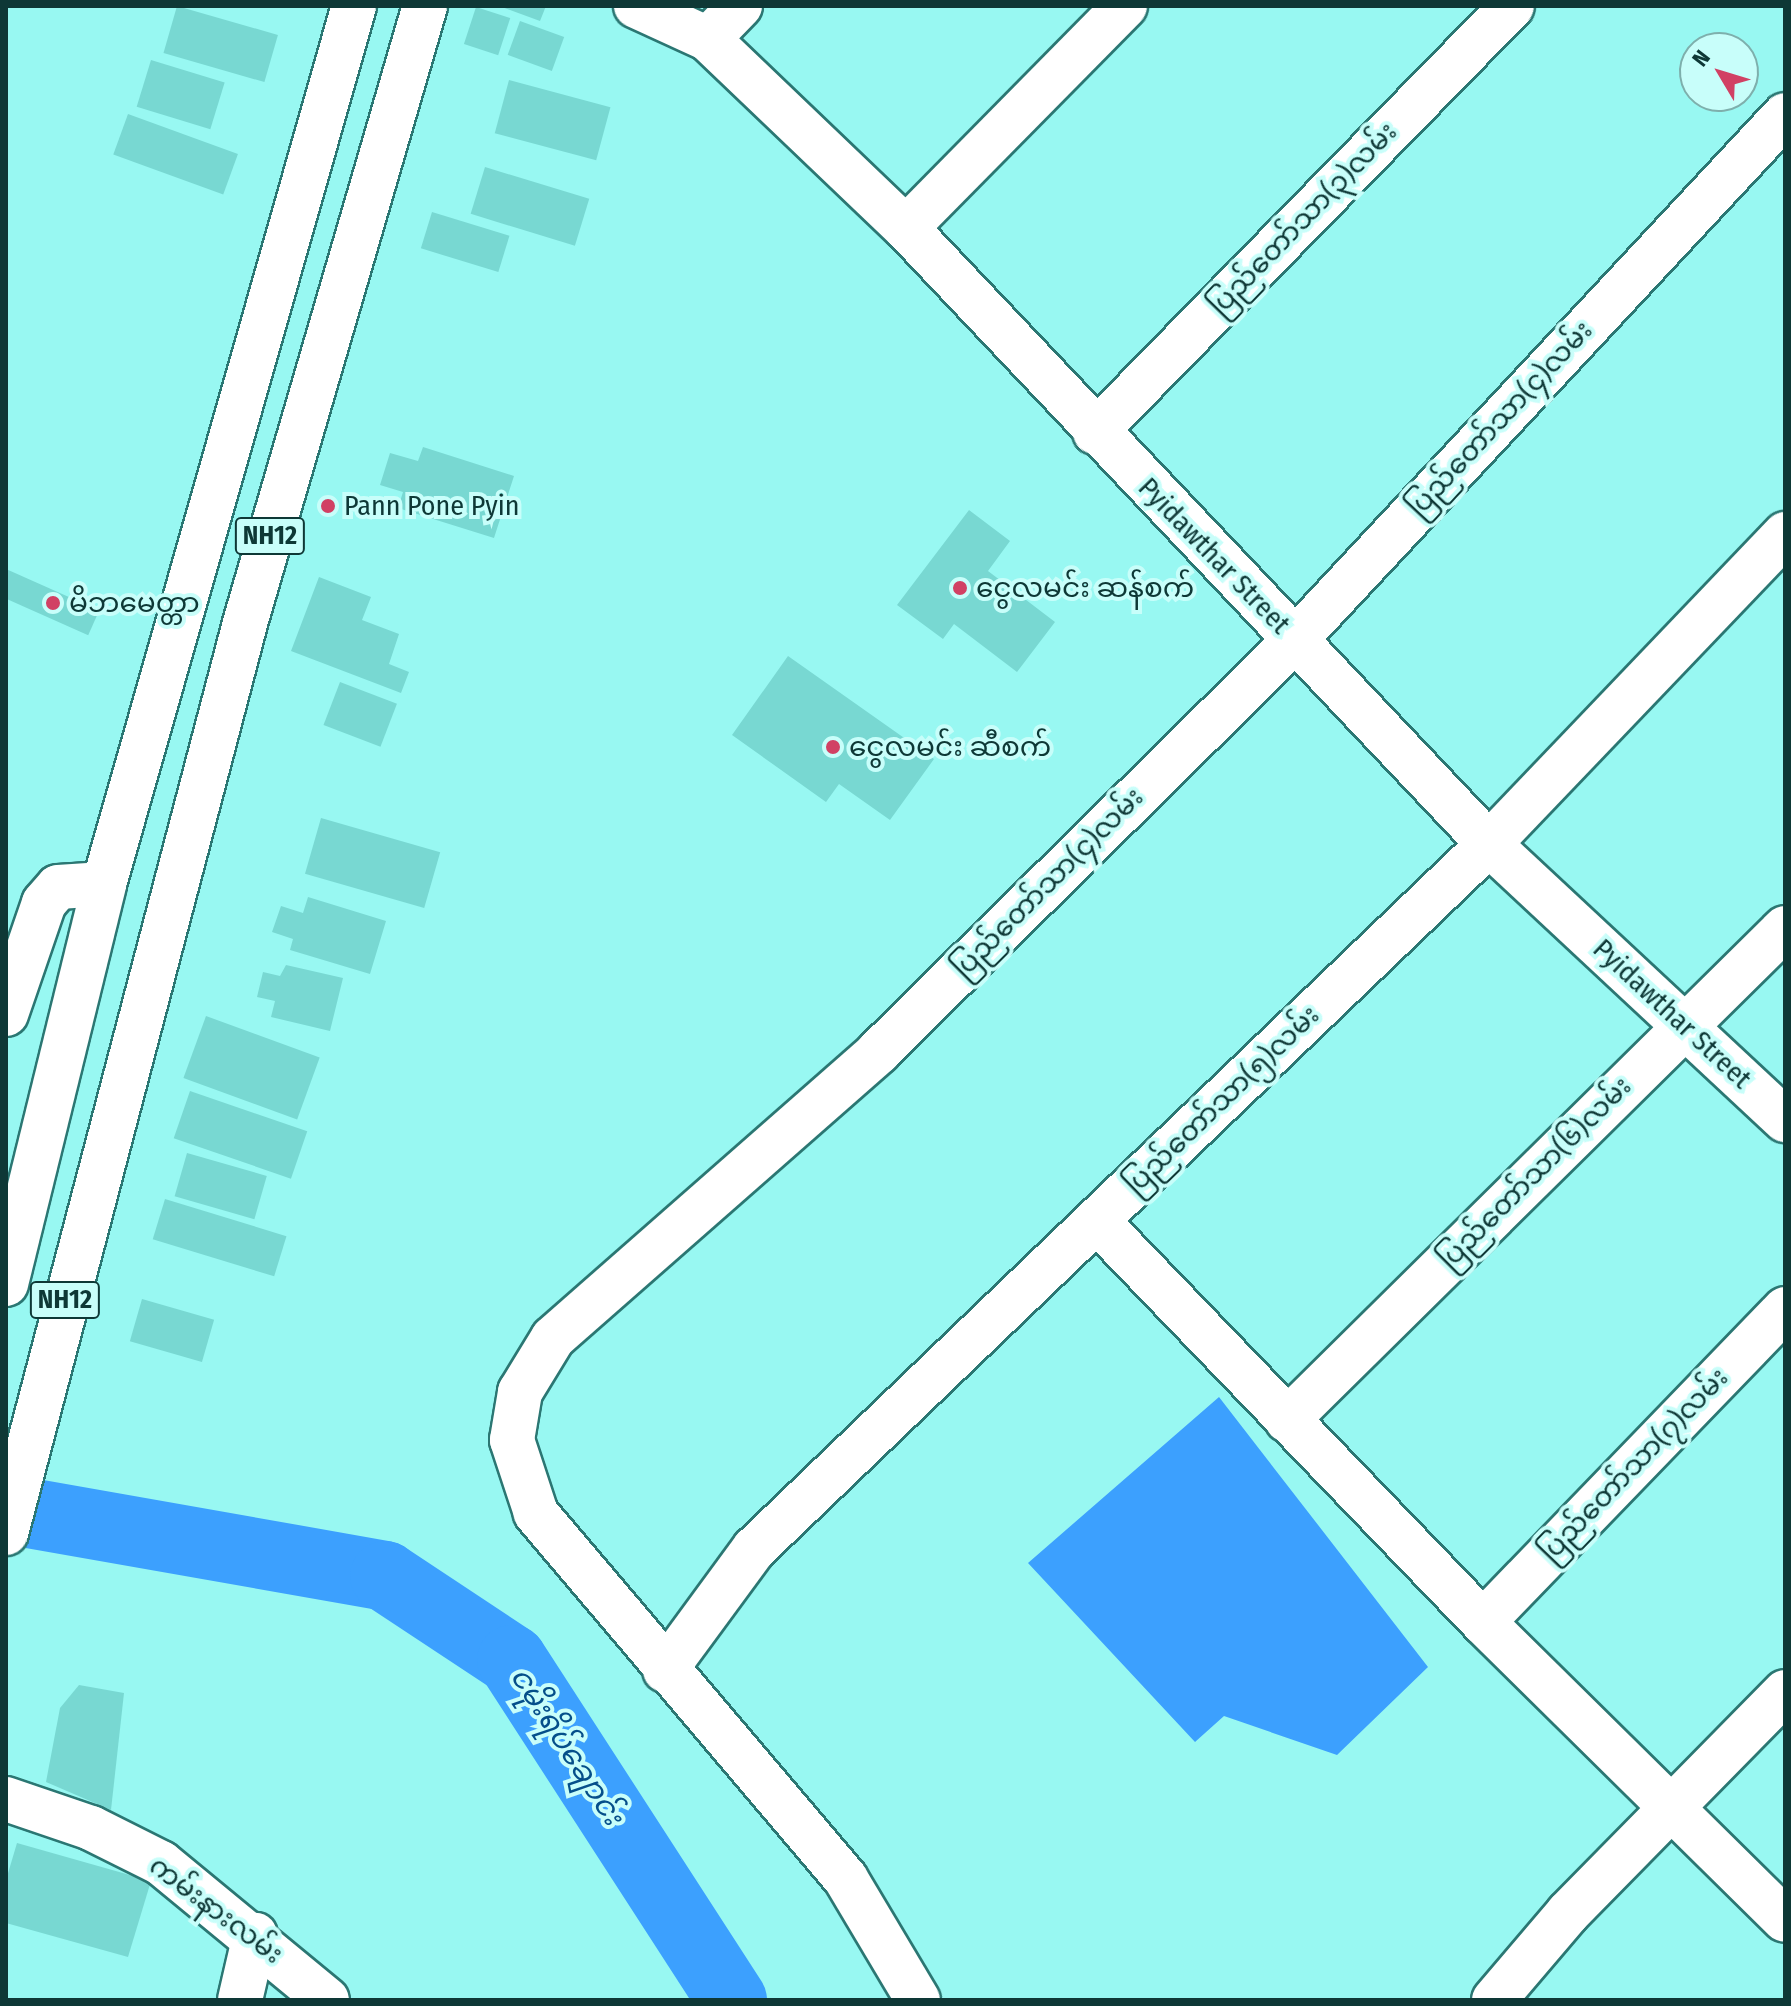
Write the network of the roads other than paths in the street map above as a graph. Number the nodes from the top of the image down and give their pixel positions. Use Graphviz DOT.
graph roads {
  1 [pos="354,6"];
  2 [pos="425,6"];
  3 [pos="636,6"];
  4 [pos="740,6"];
  5 [pos="1125,6"];
  6 [pos="1512,6"];
  7 [pos="708,39"];
  8 [pos="1785,115"];
  9 [pos="906,228"];
  10 [pos="278,258"];
  11 [pos="344,276"];
  12 [pos="1095,432"];
  13 [pos="1785,534"];
  14 [pos="1295,640"];
  15 [pos="1489,844"];
  16 [pos="104,884"];
  17 [pos="1785,928"];
  18 [pos="6,1014"];
  19 [pos="1686,1025"];
  20 [pos="1785,1120"];
  21 [pos="1097,1221"];
  22 [pos="6,1284"];
  23 [pos="1785,1309"];
  24 [pos="1287,1420"];
  25 [pos="6,1533"];
  26 [pos="1483,1622"];
  27 [pos="665,1670"];
  28 [pos="1785,1692"];
  29 [pos="6,1799"];
  30 [pos="1669,1808"];
  31 [pos="1785,1920"];
  32 [pos="255,1935"];
  33 [pos="240,2000"];
  34 [pos="327,2000"];
  35 [pos="918,2000"];
  36 [pos="1494,2000"];
  1 -- 10 [label="main road, NH12"];
  2 -- 11 [label="main road, NH12"];
  3 -- 7 [label="main road, Pyidawthar Street"];
  4 -- 7 [label="main road"];
  5 -- 9 [label="main road"];
  6 -- 12 [label="main road, ပြည်တော်သာ(၃)လမ်း"];
  7 -- 9 [label="main road, Pyidawthar Street"];
  8 -- 14 [label="main road, ပြည်တော်သာ(၄)လမ်း"];
  9 -- 12 [label="main road, Pyidawthar Street"];
  10 -- 11 [label="main road"];
  10 -- 16 [label="main road, NH12"];
  11 -- 25 [label="main road, NH12"];
  12 -- 14 [label="main road, Pyidawthar Street"];
  13 -- 15 [label="main road, ပြည်တော်သာ(၅)လမ်း"];
  14 -- 15 [label="main road, Pyidawthar Street"];
  14 -- 27 [label="main road, ပြည်တော်သာ(၄)လမ်း"];
  15 -- 19 [label="main road, Pyidawthar Street"];
  15 -- 21 [label="main road, ပြည်တော်သာ(၅)လမ်း"];
  16 -- 18 [label="main road"];
  16 -- 22 [label="main road, NH12"];
  17 -- 19 [label="main road, ပြည်တော်သာ(၆)လမ်း"];
  19 -- 20 [label="main road, Pyidawthar Street"];
  19 -- 24 [label="main road, ပြည်တော်သာ(၆)လမ်း"];
  21 -- 24 [label="main road"];
  21 -- 27 [label="main road, ပြည်တော်သာ(၅)လမ်း"];
  23 -- 26 [label="main road, ပြည်တော်သာ(၇)လမ်း"];
  24 -- 26 [label="main road"];
  26 -- 30 [label="main road"];
  27 -- 35 [label="main road, ပြည်တော်သာ(၄)လမ်း"];
  28 -- 30 [label="main road"];
  29 -- 32 [label="main road, ကမ်းနားလမ်း"];
  30 -- 31 [label="main road"];
  30 -- 36 [label="main road"];
  32 -- 33 [label="main road"];
  32 -- 34 [label="main road, ကမ်းနားလမ်း"];
}
